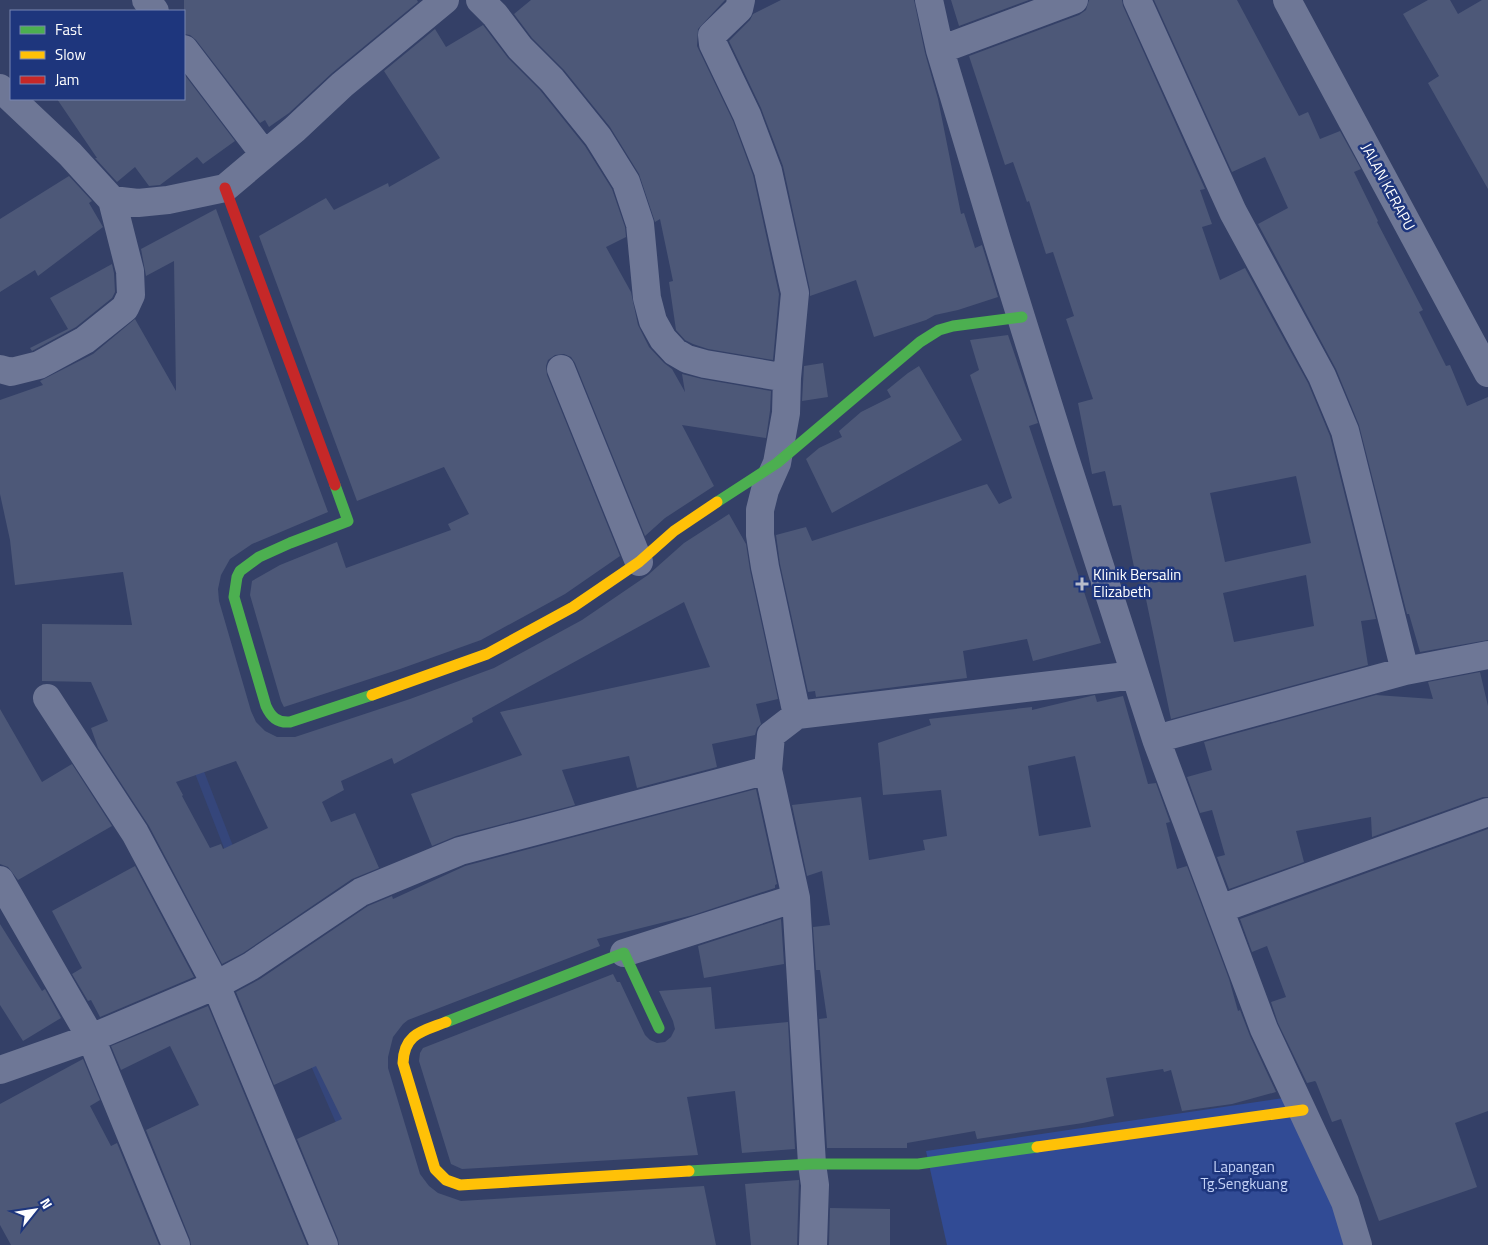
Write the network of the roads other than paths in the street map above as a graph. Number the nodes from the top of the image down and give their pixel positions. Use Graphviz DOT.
graph roads {
  1 [pos="146,0"];
  2 [pos="445,0"];
  3 [pos="480,0"];
  4 [pos="741,0"];
  5 [pos="929,0"];
  6 [pos="1074,0"];
  7 [pos="1137,0"];
  8 [pos="1287,0"];
  9 [pos="154,10"];
  10 [pos="185,50"];
  11 [pos="940,50"];
  12 [pos="0,88"];
  13 [pos="10,97"];
  14 [pos="13,100"];
  15 [pos="264,154"];
  16 [pos="225,188"];
  17 [pos="112,200"];
  18 [pos="1022,317"];
  19 [pos="0,369"];
  20 [pos="561,369"];
  21 [pos="1488,373"];
  22 [pos="788,378"];
  23 [pos="777,463"];
  24 [pos="638,562"];
  25 [pos="1488,655"];
  26 [pos="1405,671"];
  27 [pos="1135,675"];
  28 [pos="48,698"];
  29 [pos="798,715"];
  30 [pos="1156,739"];
  31 [pos="768,770"];
  32 [pos="1488,812"];
  33 [pos="0,880"];
  34 [pos="796,898"];
  35 [pos="1220,909"];
  36 [pos="624,953"];
  37 [pos="216,985"];
  38 [pos="659,1028"];
  39 [pos="91,1038"];
  40 [pos="0,1070"];
  41 [pos="1303,1110"];
  42 [pos="812,1164"];
  43 [pos="176,1245"];
  44 [pos="324,1245"];
  45 [pos="813,1245"];
  46 [pos="1358,1245"];
  1 -- 9 [label="street"];
  2 -- 15 [label="street"];
  3 -- 22 [label="street"];
  4 -- 22 [label="street"];
  5 -- 11 [label="street"];
  6 -- 11 [label="street"];
  7 -- 26 [label="street"];
  8 -- 21 [label="street, JALAN KERAPU"];
  10 -- 15 [label="street"];
  11 -- 18 [label="street"];
  12 -- 13 [label="street"];
  14 -- 17 [label="street"];
  15 -- 16 [label="street"];
  16 -- 17 [label="street"];
  16 -- 24 [label="street"];
  17 -- 19 [label="street"];
  18 -- 23 [label="street"];
  18 -- 27 [label="street"];
  20 -- 24 [label="street"];
  22 -- 23 [label="street"];
  23 -- 24 [label="street"];
  23 -- 29 [label="street"];
  25 -- 26 [label="street"];
  26 -- 30 [label="street"];
  27 -- 29 [label="street"];
  27 -- 30 [label="street"];
  28 -- 37 [label="street"];
  29 -- 31 [label="street"];
  30 -- 35 [label="street"];
  31 -- 34 [label="street"];
  31 -- 37 [label="street"];
  32 -- 35 [label="street"];
  33 -- 39 [label="street"];
  34 -- 36 [label="street"];
  34 -- 42 [label="street"];
  35 -- 41 [label="street"];
  36 -- 38 [label="street"];
  36 -- 42 [label="street"];
  37 -- 39 [label="street"];
  37 -- 44 [label="street"];
  39 -- 40 [label="street"];
  39 -- 43 [label="street"];
  41 -- 42 [label="street"];
  41 -- 46 [label="street"];
  42 -- 45 [label="street"];
}
